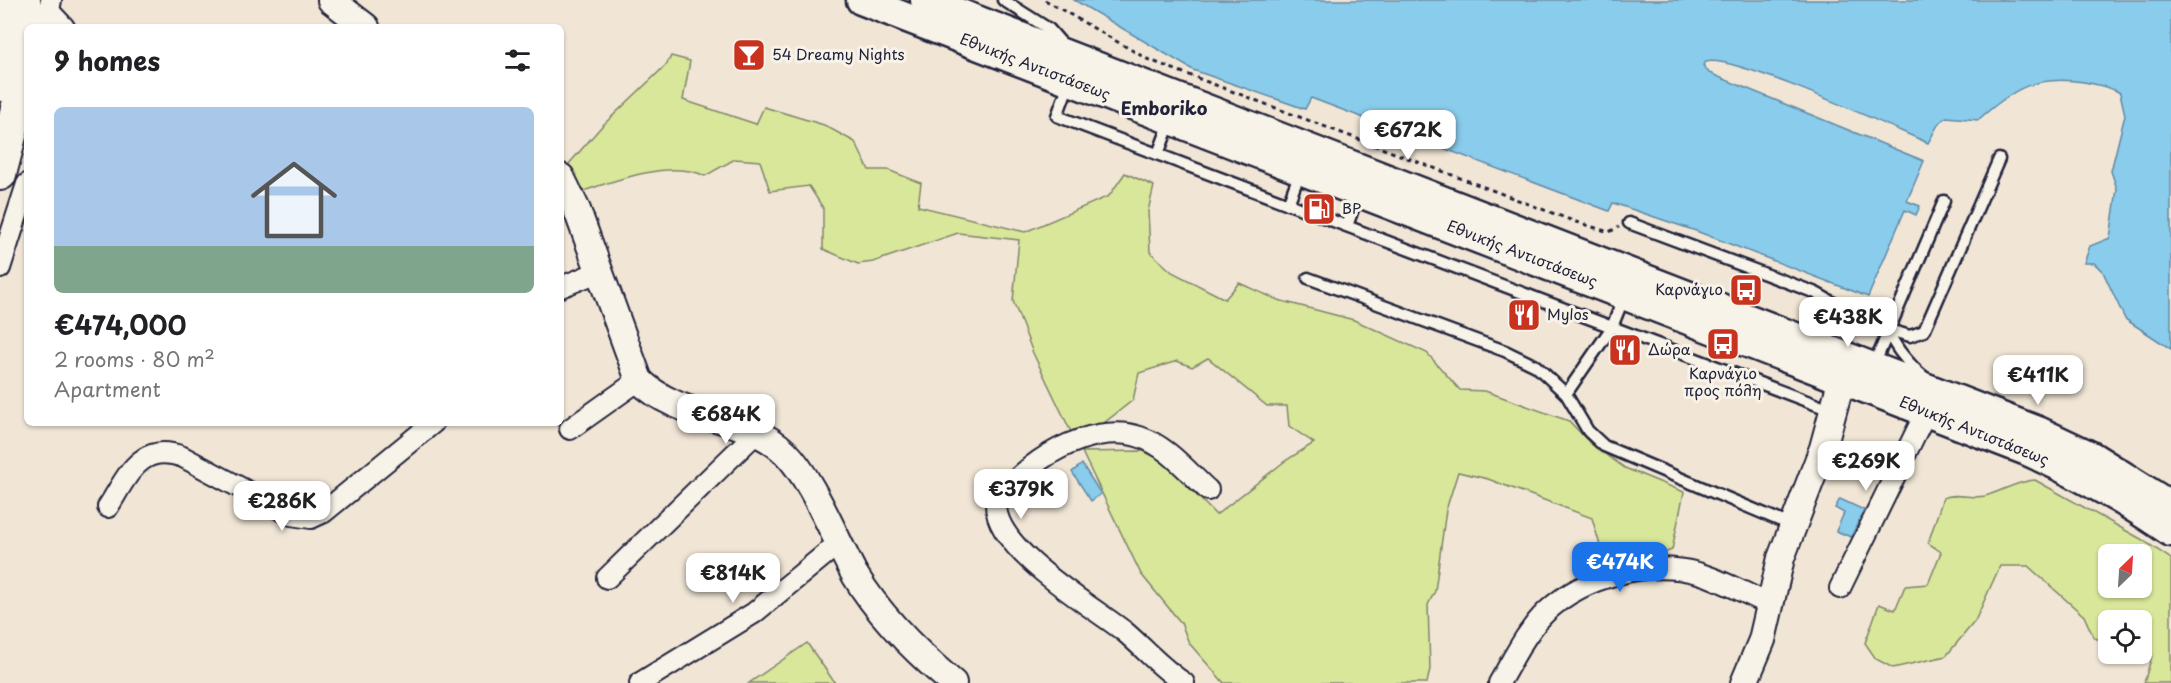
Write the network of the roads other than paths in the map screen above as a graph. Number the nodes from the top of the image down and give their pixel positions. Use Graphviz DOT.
graph roads {
  1 [pos="2,0"];
  2 [pos="331,0"];
  3 [pos="861,0"];
  4 [pos="925,0"];
  5 [pos="1003,0"];
  6 [pos="37,12"];
  7 [pos="59,24"];
  8 [pos="362,24"];
  9 [pos="1074,70"];
  10 [pos="24,76"];
  11 [pos="0,85"];
  12 [pos="1171,119"];
  13 [pos="1158,154"];
  14 [pos="1999,159"];
  15 [pos="1301,170"];
  16 [pos="0,174"];
  17 [pos="564,183"];
  18 [pos="1360,192"];
  19 [pos="24,193"];
  20 [pos="1944,201"];
  21 [pos="1288,204"];
  22 [pos="1629,223"];
  23 [pos="1347,226"];
  24 [pos="0,268"];
  25 [pos="598,272"];
  26 [pos="1308,278"];
  27 [pos="564,286"];
  28 [pos="1625,294"];
  29 [pos="1850,312"];
  30 [pos="1612,327"];
  31 [pos="1889,330"];
  32 [pos="1821,345"];
  33 [pos="1874,365"];
  34 [pos="1842,378"];
  35 [pos="639,380"];
  36 [pos="1566,394"];
  37 [pos="1934,402"];
  38 [pos="1833,411"];
  39 [pos="429,426"];
  40 [pos="570,429"];
  41 [pos="756,433"];
  42 [pos="1208,490"];
  43 [pos="2171,506"];
  44 [pos="108,507"];
  45 [pos="1793,526"];
  46 [pos="2171,532"];
  47 [pos="839,543"];
  48 [pos="607,578"];
  49 [pos="1840,588"];
  50 [pos="1769,604"];
  51 [pos="640,683"];
  52 [pos="953,683"];
  53 [pos="1184,683"];
  54 [pos="1499,683"];
  55 [pos="1744,683"];
  1 -- 11 [label="main road"];
  2 -- 8 [label="street"];
  3 -- 9 [label="main road, Εθνικής Αντιστάσεως"];
  4 -- 9 [label="main road, Εθνικής Αντιστάσεως"];
  5 -- 9 [label="lane"];
  6 -- 7 [label="street"];
  9 -- 12 [label="main road, Εθνικής Αντιστάσεως"];
  9 -- 13 [label="lane"];
  9 -- 32 [label="main road, Εθνικής Αντιστάσεως"];
  10 -- 16 [label="main road"];
  12 -- 13 [label="lane"];
  12 -- 15 [label="main road, Εθνικής Αντιστάσεως"];
  13 -- 21 [label="lane"];
  14 -- 31 [label="lane"];
  15 -- 18 [label="main road, Εθνικής Αντιστάσεως"];
  15 -- 21 [label="lane"];
  17 -- 25 [label="street"];
  18 -- 23 [label="lane"];
  18 -- 28 [label="main road, Εθνικής Αντιστάσεως"];
  19 -- 24 [label="street"];
  20 -- 31 [label="lane"];
  21 -- 23 [label="lane"];
  22 -- 29 [label="lane"];
  23 -- 30 [label="lane"];
  25 -- 27 [label="street"];
  25 -- 35 [label="street"];
  26 -- 36 [label="lane"];
  28 -- 30 [label="lane"];
  28 -- 34 [label="main road, Εθνικής Αντιστάσεως"];
  29 -- 31 [label="lane"];
  29 -- 32 [label="lane"];
  30 -- 36 [label="lane"];
  30 -- 38 [label="lane"];
  31 -- 33 [label="lane"];
  31 -- 37 [label="lane"];
  32 -- 33 [label="main road, Εθνικής Αντιστάσεως"];
  33 -- 34 [label="street"];
  33 -- 37 [label="main road, Εθνικής Αντιστάσεως"];
  34 -- 37 [label="main road, Εθνικής Αντιστάσεως"];
  34 -- 38 [label="street"];
  35 -- 40 [label="street"];
  35 -- 41 [label="street"];
  36 -- 45 [label="lane"];
  37 -- 43 [label="main road, Εθνικής Αντιστάσεως"];
  37 -- 46 [label="main road, Εθνικής Αντιστάσεως"];
  37 -- 49 [label="street"];
  38 -- 45 [label="street"];
  39 -- 44 [label="street"];
  41 -- 47 [label="street"];
  41 -- 48 [label="street"];
  42 -- 53 [label="street"];
  45 -- 50 [label="street"];
  47 -- 51 [label="street"];
  47 -- 52 [label="street"];
  50 -- 54 [label="street"];
  50 -- 55 [label="street"];
}
